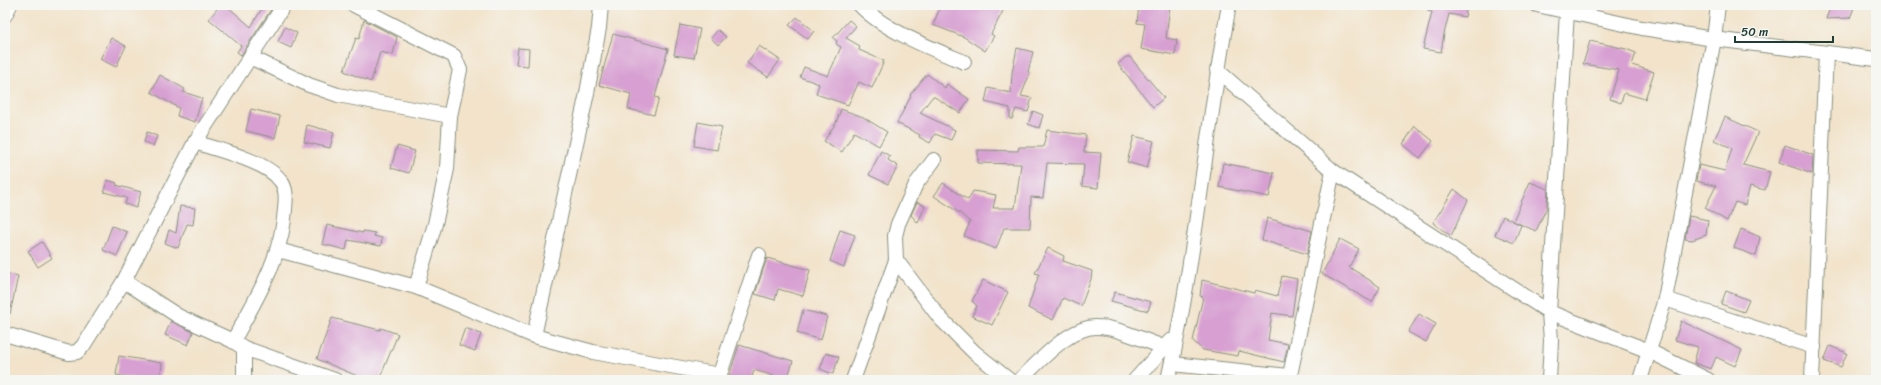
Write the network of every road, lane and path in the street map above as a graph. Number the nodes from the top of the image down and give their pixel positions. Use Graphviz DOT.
graph roads {
  1 [pos="10,5"];
  2 [pos="284,5"];
  3 [pos="354,5"];
  4 [pos="601,5"];
  5 [pos="860,5"];
  6 [pos="1228,5"];
  7 [pos="1537,5"];
  8 [pos="1718,5"];
  9 [pos="1567,12"];
  10 [pos="5,15"];
  11 [pos="1714,39"];
  12 [pos="1826,53"];
  13 [pos="250,57"];
  14 [pos="1876,59"];
  15 [pos="964,62"];
  16 [pos="1217,70"];
  17 [pos="450,116"];
  18 [pos="195,142"];
  19 [pos="934,160"];
  20 [pos="1333,171"];
  21 [pos="278,250"];
  22 [pos="758,255"];
  23 [pos="896,260"];
  24 [pos="124,281"];
  25 [pos="416,287"];
  26 [pos="1665,299"];
  27 [pos="1549,312"];
  28 [pos="1179,330"];
  29 [pos="5,334"];
  30 [pos="534,336"];
  31 [pos="239,344"];
  32 [pos="1164,347"];
  33 [pos="1814,347"];
  34 [pos="1649,351"];
  35 [pos="1172,364"];
  36 [pos="719,377"];
  37 [pos="1289,378"];
  38 [pos="244,380"];
  39 [pos="335,380"];
  40 [pos="853,380"];
  41 [pos="1009,380"];
  42 [pos="1020,380"];
  43 [pos="1136,380"];
  44 [pos="1168,380"];
  45 [pos="1550,380"];
  46 [pos="1640,380"];
  47 [pos="1708,380"];
  48 [pos="1812,380"];
  1 -- 10 [label="street"];
  2 -- 13 [label="street"];
  3 -- 17 [label="street"];
  4 -- 30 [label="street"];
  5 -- 15 [label="street"];
  6 -- 16 [label="street"];
  7 -- 9 [label="street"];
  8 -- 11 [label="street"];
  9 -- 11 [label="street"];
  9 -- 27 [label="street"];
  11 -- 12 [label="street"];
  11 -- 26 [label="street"];
  12 -- 14 [label="street"];
  12 -- 33 [label="street"];
  13 -- 17 [label="street"];
  13 -- 18 [label="street"];
  16 -- 20 [label="street"];
  16 -- 28 [label="street"];
  17 -- 25 [label="street"];
  18 -- 21 [label="street"];
  18 -- 24 [label="street"];
  19 -- 23 [label="street"];
  20 -- 27 [label="street"];
  20 -- 37 [label="street"];
  21 -- 25 [label="street"];
  21 -- 31 [label="street"];
  22 -- 36 [label="street"];
  23 -- 40 [label="street"];
  23 -- 41 [label="street"];
  24 -- 29 [label="street"];
  24 -- 31 [label="street"];
  25 -- 30 [label="street"];
  26 -- 33 [label="street"];
  26 -- 34 [label="street"];
  27 -- 34 [label="street"];
  27 -- 45 [label="street"];
  28 -- 32 [label="street"];
  28 -- 35 [label="street"];
  30 -- 36 [label="street"];
  31 -- 38 [label="street"];
  31 -- 39 [label="street"];
  32 -- 42 [label="street"];
  32 -- 43 [label="street"];
  33 -- 48 [label="street"];
  34 -- 46 [label="street"];
  34 -- 47 [label="street"];
  35 -- 37 [label="street"];
  35 -- 44 [label="street"];
}
